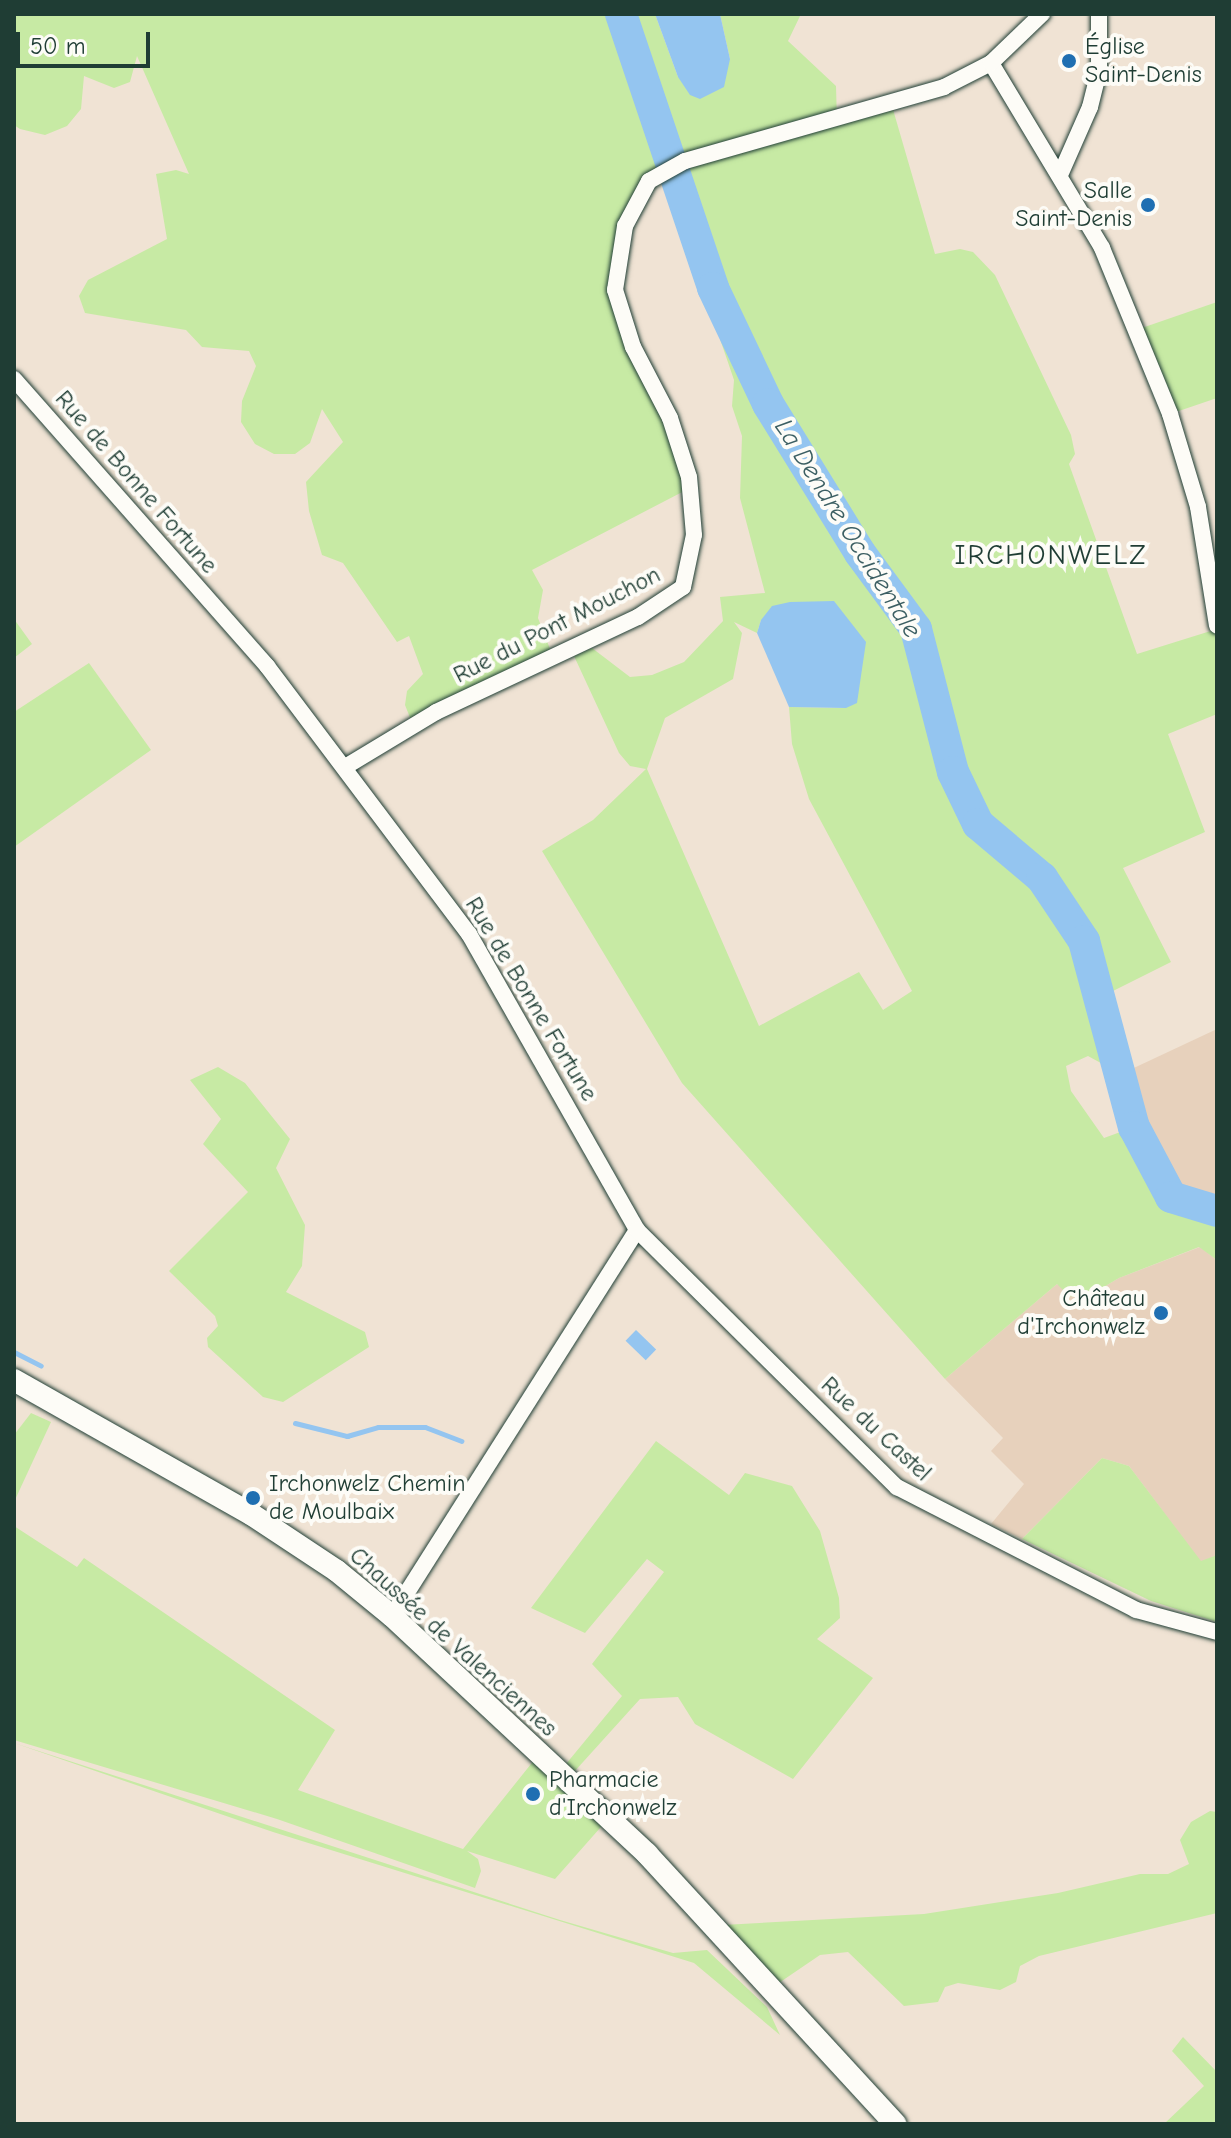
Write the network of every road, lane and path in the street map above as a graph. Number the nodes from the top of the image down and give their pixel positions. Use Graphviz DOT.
graph roads {
  1 [pos="1042,14"];
  2 [pos="1099,14"];
  3 [pos="991,63"];
  4 [pos="1060,175"];
  5 [pos="14,379"];
  6 [pos="1217,625"];
  7 [pos="345,767"];
  8 [pos="637,1230"];
  9 [pos="14,1380"];
  10 [pos="392,1616"];
  11 [pos="1217,1632"];
  12 [pos="895,2124"];
  1 -- 3 [label="street"];
  2 -- 4 [label="street"];
  3 -- 4 [label="street"];
  3 -- 7 [label="street, Rue du Pont Mouchon"];
  4 -- 6 [label="street"];
  5 -- 7 [label="street, Rue de Bonne Fortune"];
  7 -- 8 [label="street, Rue de Bonne Fortune"];
  8 -- 10 [label="street"];
  8 -- 11 [label="street, Rue du Castel"];
  9 -- 10 [label="main road, Chaussée de Valenciennes"];
  10 -- 12 [label="main road, Chaussée de Valenciennes"];
}
